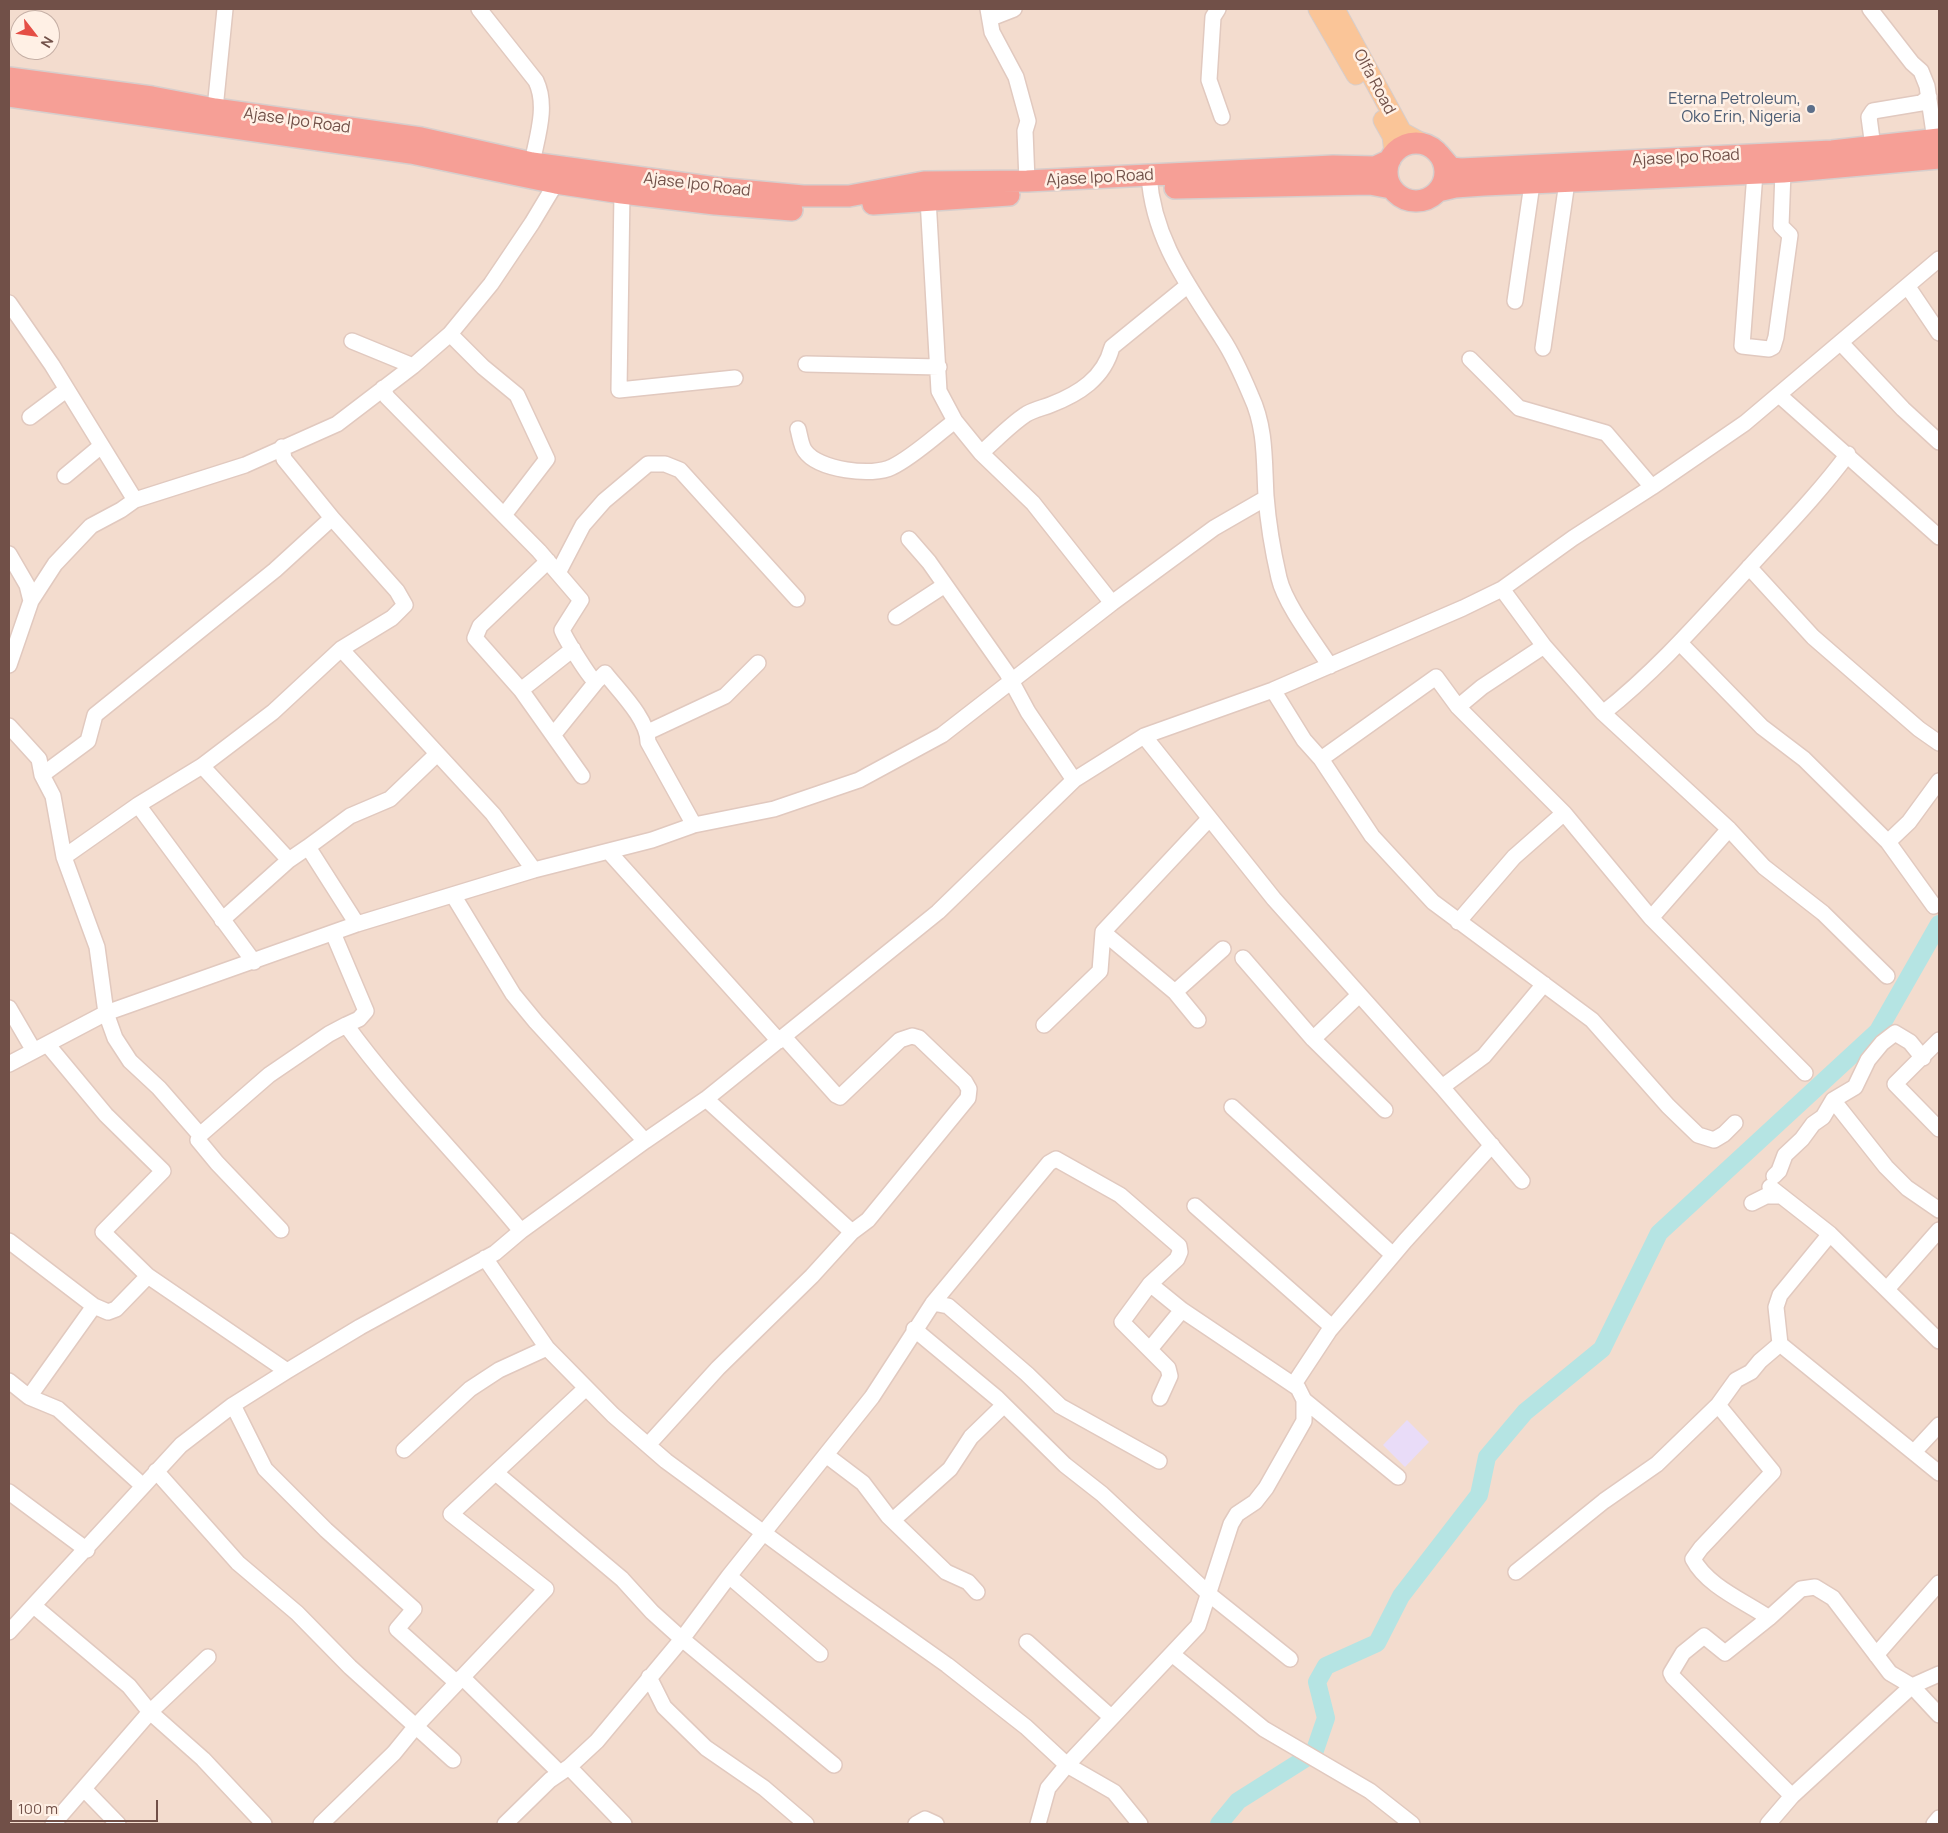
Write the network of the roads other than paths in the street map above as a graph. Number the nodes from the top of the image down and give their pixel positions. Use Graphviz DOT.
graph roads {
  1 [pos="225,9"];
  2 [pos="479,9"];
  3 [pos="1014,9"];
  4 [pos="1218,9"];
  5 [pos="1318,9"];
  6 [pos="1335,9"];
  7 [pos="1870,9"];
  8 [pos="990,13"];
  9 [pos="9,78"];
  10 [pos="9,96"];
  11 [pos="1929,97"];
  12 [pos="214,109"];
  13 [pos="1222,117"];
  14 [pos="1938,146"];
  15 [pos="1873,147"];
  16 [pos="1432,149"];
  17 [pos="1392,156"];
  18 [pos="532,164"];
  19 [pos="1783,172"];
  20 [pos="1755,173"];
  21 [pos="557,175"];
  22 [pos="1027,181"];
  23 [pos="1149,182"];
  24 [pos="1567,182"];
  25 [pos="1532,184"];
  26 [pos="1392,188"];
  27 [pos="1438,191"];
  28 [pos="622,193"];
  29 [pos="928,199"];
  30 [pos="1939,259"];
  31 [pos="1187,286"];
  32 [pos="1908,287"];
  33 [pos="1515,300"];
  34 [pos="11,312"];
  35 [pos="1939,333"];
  36 [pos="450,334"];
  37 [pos="352,342"];
  38 [pos="1841,343"];
  39 [pos="1543,348"];
  40 [pos="1470,359"];
  41 [pos="806,364"];
  42 [pos="413,366"];
  43 [pos="939,367"];
  44 [pos="735,378"];
  45 [pos="383,388"];
  46 [pos="66,390"];
  47 [pos="1779,395"];
  48 [pos="30,417"];
  49 [pos="955,421"];
  50 [pos="798,429"];
  51 [pos="1939,442"];
  52 [pos="101,446"];
  53 [pos="282,447"];
  54 [pos="981,453"];
  55 [pos="1848,454"];
  56 [pos="65,476"];
  57 [pos="1652,487"];
  58 [pos="1266,498"];
  59 [pos="135,500"];
  60 [pos="504,515"];
  61 [pos="332,518"];
  62 [pos="1939,537"];
  63 [pos="909,539"];
  64 [pos="9,554"];
  65 [pos="548,561"];
  66 [pos="1749,567"];
  67 [pos="558,573"];
  68 [pos="944,585"];
  69 [pos="1502,589"];
  70 [pos="798,599"];
  71 [pos="31,601"];
  72 [pos="1112,603"];
  73 [pos="896,617"];
  74 [pos="1680,643"];
  75 [pos="1544,646"];
  76 [pos="341,649"];
  77 [pos="573,649"];
  78 [pos="758,663"];
  79 [pos="9,665"];
  80 [pos="1330,666"];
  81 [pos="596,682"];
  82 [pos="1012,682"];
  83 [pos="521,690"];
  84 [pos="1273,690"];
  85 [pos="1458,707"];
  86 [pos="1603,713"];
  87 [pos="9,726"];
  88 [pos="648,732"];
  89 [pos="554,734"];
  90 [pos="1144,736"];
  91 [pos="1937,737"];
  92 [pos="437,754"];
  93 [pos="1321,759"];
  94 [pos="202,766"];
  95 [pos="42,775"];
  96 [pos="582,776"];
  97 [pos="1074,780"];
  98 [pos="1939,781"];
  99 [pos="138,805"];
  100 [pos="1564,813"];
  101 [pos="1209,819"];
  102 [pos="694,825"];
  103 [pos="1729,829"];
  104 [pos="1888,842"];
  105 [pos="308,847"];
  106 [pos="609,852"];
  107 [pos="64,857"];
  108 [pos="289,860"];
  109 [pos="534,870"];
  110 [pos="453,895"];
  111 [pos="1934,906"];
  112 [pos="1650,918"];
  113 [pos="222,920"];
  114 [pos="1458,922"];
  115 [pos="357,924"];
  116 [pos="1103,932"];
  117 [pos="333,933"];
  118 [pos="1223,950"];
  119 [pos="1243,958"];
  120 [pos="254,962"];
  121 [pos="1887,976"];
  122 [pos="1544,984"];
  123 [pos="1175,992"];
  124 [pos="1359,995"];
  125 [pos="9,1008"];
  126 [pos="106,1013"];
  127 [pos="1198,1020"];
  128 [pos="1044,1024"];
  129 [pos="346,1026"];
  130 [pos="781,1039"];
  131 [pos="1314,1039"];
  132 [pos="1939,1040"];
  133 [pos="40,1047"];
  134 [pos="1923,1058"];
  135 [pos="9,1064"];
  136 [pos="1805,1074"];
  137 [pos="1442,1087"];
  138 [pos="706,1099"];
  139 [pos="1833,1100"];
  140 [pos="1232,1107"];
  141 [pos="1385,1110"];
  142 [pos="1735,1123"];
  143 [pos="1939,1130"];
  144 [pos="200,1135"];
  145 [pos="645,1141"];
  146 [pos="1492,1145"];
  147 [pos="1522,1181"];
  148 [pos="1775,1186"];
  149 [pos="1752,1203"];
  150 [pos="1194,1206"];
  151 [pos="1939,1210"];
  152 [pos="281,1230"];
  153 [pos="1939,1230"];
  154 [pos="521,1231"];
  155 [pos="852,1232"];
  156 [pos="1830,1234"];
  157 [pos="9,1241"];
  158 [pos="1393,1255"];
  159 [pos="485,1258"];
  160 [pos="148,1276"];
  161 [pos="1150,1284"];
  162 [pos="1887,1289"];
  163 [pos="933,1303"];
  164 [pos="94,1306"];
  165 [pos="1182,1310"];
  166 [pos="1332,1327"];
  167 [pos="914,1329"];
  168 [pos="1939,1341"];
  169 [pos="1780,1344"];
  170 [pos="547,1348"];
  171 [pos="1150,1349"];
  172 [pos="287,1371"];
  173 [pos="9,1381"];
  174 [pos="586,1388"];
  175 [pos="1301,1394"];
  176 [pos="29,1397"];
  177 [pos="1160,1398"];
  178 [pos="233,1405"];
  179 [pos="1004,1405"];
  180 [pos="1718,1405"];
  181 [pos="1939,1425"];
  182 [pos="648,1446"];
  183 [pos="404,1450"];
  184 [pos="1914,1452"];
  185 [pos="826,1455"];
  186 [pos="1159,1461"];
  187 [pos="156,1471"];
  188 [pos="496,1473"];
  189 [pos="1939,1473"];
  190 [pos="1398,1476"];
  191 [pos="143,1486"];
  192 [pos="9,1492"];
  193 [pos="892,1520"];
  194 [pos="763,1532"];
  195 [pos="87,1550"];
  196 [pos="1516,1572"];
  197 [pos="729,1576"];
  198 [pos="1939,1583"];
  199 [pos="977,1592"];
  200 [pos="1210,1595"];
  201 [pos="34,1606"];
  202 [pos="1769,1618"];
  203 [pos="9,1632"];
  204 [pos="682,1639"];
  205 [pos="1027,1642"];
  206 [pos="820,1654"];
  207 [pos="1172,1654"];
  208 [pos="1876,1655"];
  209 [pos="208,1658"];
  210 [pos="1290,1659"];
  211 [pos="1939,1674"];
  212 [pos="649,1677"];
  213 [pos="460,1680"];
  214 [pos="1912,1686"];
  215 [pos="150,1712"];
  216 [pos="1939,1715"];
  217 [pos="1111,1718"];
  218 [pos="416,1726"];
  219 [pos="453,1760"];
  220 [pos="834,1765"];
  221 [pos="1067,1765"];
  222 [pos="565,1770"];
  223 [pos="84,1789"];
  224 [pos="1792,1796"];
  225 [pos="1939,1818"];
  226 [pos="261,1823"];
  227 [pos="53,1824"];
  228 [pos="118,1824"];
  229 [pos="321,1824"];
  230 [pos="505,1824"];
  231 [pos="624,1824"];
  232 [pos="806,1824"];
  233 [pos="916,1824"];
  234 [pos="936,1824"];
  235 [pos="1038,1824"];
  236 [pos="1140,1824"];
  237 [pos="1412,1824"];
  238 [pos="1768,1824"];
  239 [pos="1934,1824"];
  1 -- 12 [label="street"];
  2 -- 18 [label="street"];
  3 -- 8 [label="street"];
  4 -- 13 [label="street"];
  5 -- 17 [label="main road"];
  6 -- 16 [label="main road, Olfa Road"];
  7 -- 11 [label="street"];
  8 -- 22 [label="street"];
  9 -- 12 [label="highway, Ajase Ipo Road"];
  10 -- 21 [label="highway, Ajase Ipo Road"];
  11 -- 14 [label="street"];
  11 -- 15 [label="street"];
  12 -- 18 [label="highway, Ajase Ipo Road"];
  14 -- 15 [label="highway, Ajase Ipo Road"];
  14 -- 19 [label="highway, Ajase Ipo Road"];
  15 -- 16 [label="highway, Ajase Ipo Road"];
  16 -- 17 [label="highway"];
  16 -- 27 [label="highway"];
  17 -- 23 [label="highway, Ajase Ipo Road"];
  17 -- 26 [label="highway"];
  18 -- 21 [label="highway, Ajase Ipo Road"];
  19 -- 20 [label="highway, Ajase Ipo Road"];
  19 -- 20 [label="street"];
  20 -- 24 [label="highway, Ajase Ipo Road"];
  21 -- 22 [label="highway, Ajase Ipo Road"];
  21 -- 28 [label="highway, Ajase Ipo Road"];
  21 -- 36 [label="street"];
  22 -- 23 [label="highway, Ajase Ipo Road"];
  23 -- 26 [label="highway, Ajase Ipo Road"];
  23 -- 29 [label="highway, Ajase Ipo Road"];
  23 -- 31 [label="street"];
  24 -- 25 [label="highway, Ajase Ipo Road"];
  24 -- 39 [label="street"];
  25 -- 27 [label="highway, Ajase Ipo Road"];
  25 -- 33 [label="street"];
  26 -- 27 [label="highway"];
  28 -- 29 [label="highway, Ajase Ipo Road"];
  28 -- 44 [label="street"];
  29 -- 43 [label="street"];
  30 -- 32 [label="street"];
  31 -- 54 [label="street"];
  31 -- 58 [label="street"];
  32 -- 35 [label="street"];
  32 -- 38 [label="street"];
  34 -- 46 [label="street"];
  36 -- 42 [label="street"];
  36 -- 60 [label="street"];
  37 -- 42 [label="street"];
  38 -- 47 [label="street"];
  38 -- 51 [label="street"];
  40 -- 57 [label="street"];
  41 -- 43 [label="street"];
  42 -- 45 [label="street"];
  43 -- 49 [label="street"];
  45 -- 53 [label="street"];
  45 -- 60 [label="street"];
  46 -- 48 [label="street"];
  46 -- 52 [label="street"];
  47 -- 55 [label="street"];
  47 -- 57 [label="street"];
  49 -- 50 [label="street"];
  49 -- 54 [label="street"];
  52 -- 56 [label="street"];
  52 -- 59 [label="street"];
  53 -- 59 [label="street"];
  53 -- 61 [label="street"];
  54 -- 72 [label="street"];
  55 -- 62 [label="street"];
  55 -- 66 [label="street"];
  57 -- 69 [label="street"];
  58 -- 72 [label="street"];
  58 -- 80 [label="street"];
  59 -- 71 [label="street"];
  60 -- 65 [label="street"];
  61 -- 76 [label="street"];
  61 -- 95 [label="street"];
  63 -- 68 [label="street"];
  64 -- 71 [label="street"];
  65 -- 67 [label="street"];
  65 -- 83 [label="street"];
  66 -- 74 [label="street"];
  66 -- 91 [label="street"];
  67 -- 70 [label="street"];
  67 -- 77 [label="street"];
  68 -- 73 [label="street"];
  68 -- 82 [label="street"];
  69 -- 75 [label="street"];
  69 -- 80 [label="street"];
  71 -- 79 [label="street"];
  72 -- 82 [label="street"];
  74 -- 86 [label="street"];
  74 -- 104 [label="street"];
  75 -- 85 [label="street"];
  75 -- 86 [label="street"];
  76 -- 92 [label="street"];
  76 -- 94 [label="street"];
  77 -- 81 [label="street"];
  77 -- 83 [label="street"];
  78 -- 88 [label="street"];
  80 -- 84 [label="street"];
  81 -- 88 [label="street"];
  81 -- 89 [label="street"];
  82 -- 97 [label="street"];
  82 -- 102 [label="street"];
  83 -- 89 [label="street"];
  84 -- 90 [label="street"];
  84 -- 93 [label="street"];
  85 -- 93 [label="street"];
  85 -- 100 [label="street"];
  86 -- 103 [label="street"];
  87 -- 95 [label="street"];
  88 -- 102 [label="street"];
  89 -- 96 [label="street"];
  90 -- 97 [label="street"];
  90 -- 101 [label="street"];
  92 -- 105 [label="street"];
  92 -- 109 [label="street"];
  93 -- 114 [label="street"];
  94 -- 99 [label="street"];
  94 -- 108 [label="street"];
  95 -- 107 [label="street"];
  97 -- 130 [label="street"];
  98 -- 104 [label="street"];
  99 -- 107 [label="street"];
  99 -- 113 [label="street"];
  100 -- 112 [label="street"];
  100 -- 114 [label="street"];
  101 -- 116 [label="street"];
  101 -- 124 [label="street"];
  102 -- 106 [label="street"];
  103 -- 112 [label="street"];
  103 -- 121 [label="street"];
  104 -- 111 [label="street"];
  105 -- 108 [label="street"];
  105 -- 115 [label="street"];
  106 -- 109 [label="street"];
  106 -- 130 [label="street"];
  107 -- 126 [label="street"];
  108 -- 113 [label="street"];
  109 -- 110 [label="street"];
  110 -- 115 [label="street"];
  110 -- 145 [label="street"];
  112 -- 136 [label="street"];
  113 -- 120 [label="street"];
  114 -- 122 [label="street"];
  115 -- 117 [label="street"];
  116 -- 123 [label="street"];
  116 -- 128 [label="street"];
  117 -- 120 [label="street"];
  117 -- 129 [label="street"];
  118 -- 123 [label="street"];
  119 -- 131 [label="street"];
  120 -- 126 [label="street"];
  122 -- 137 [label="street"];
  122 -- 142 [label="street"];
  123 -- 127 [label="street"];
  124 -- 131 [label="street"];
  124 -- 137 [label="street"];
  125 -- 133 [label="street"];
  126 -- 133 [label="street"];
  126 -- 144 [label="street"];
  129 -- 144 [label="street"];
  129 -- 154 [label="street"];
  130 -- 138 [label="street"];
  130 -- 155 [label="street"];
  131 -- 141 [label="street"];
  132 -- 134 [label="street"];
  133 -- 135 [label="street"];
  133 -- 160 [label="street"];
  134 -- 139 [label="street"];
  134 -- 143 [label="street"];
  137 -- 146 [label="street"];
  138 -- 145 [label="street"];
  138 -- 155 [label="street"];
  139 -- 148 [label="street"];
  139 -- 151 [label="street"];
  140 -- 158 [label="street"];
  144 -- 152 [label="street"];
  145 -- 154 [label="street"];
  146 -- 147 [label="street"];
  146 -- 158 [label="street"];
  148 -- 149 [label="street"];
  148 -- 156 [label="street"];
  150 -- 166 [label="street"];
  153 -- 162 [label="street"];
  154 -- 159 [label="street"];
  155 -- 182 [label="street"];
  156 -- 162 [label="street"];
  156 -- 169 [label="street"];
  157 -- 164 [label="street"];
  158 -- 166 [label="street"];
  159 -- 170 [label="street"];
  159 -- 172 [label="street"];
  160 -- 164 [label="street"];
  160 -- 172 [label="street"];
  161 -- 163 [label="street"];
  161 -- 165 [label="street"];
  161 -- 171 [label="street"];
  162 -- 168 [label="street"];
  163 -- 167 [label="street"];
  163 -- 186 [label="street"];
  164 -- 176 [label="street"];
  165 -- 171 [label="street"];
  165 -- 175 [label="street"];
  166 -- 175 [label="street"];
  167 -- 179 [label="street"];
  167 -- 185 [label="street"];
  169 -- 180 [label="street"];
  169 -- 184 [label="street"];
  170 -- 174 [label="street"];
  170 -- 183 [label="street"];
  171 -- 177 [label="street"];
  172 -- 178 [label="street"];
  173 -- 176 [label="street"];
  174 -- 182 [label="street"];
  174 -- 188 [label="street"];
  175 -- 190 [label="street"];
  175 -- 200 [label="street"];
  176 -- 191 [label="street"];
  178 -- 187 [label="street"];
  178 -- 213 [label="street"];
  179 -- 193 [label="street"];
  179 -- 200 [label="street"];
  180 -- 196 [label="street"];
  180 -- 202 [label="street"];
  181 -- 184 [label="street"];
  182 -- 194 [label="street"];
  184 -- 189 [label="street"];
  185 -- 193 [label="street"];
  185 -- 194 [label="street"];
  187 -- 191 [label="street"];
  187 -- 218 [label="street"];
  188 -- 204 [label="street"];
  188 -- 213 [label="street"];
  191 -- 195 [label="street"];
  192 -- 195 [label="street"];
  193 -- 199 [label="street"];
  194 -- 197 [label="street"];
  194 -- 221 [label="street"];
  195 -- 201 [label="street"];
  197 -- 204 [label="street"];
  197 -- 206 [label="street"];
  198 -- 208 [label="street"];
  200 -- 207 [label="street"];
  200 -- 210 [label="street"];
  201 -- 203 [label="street"];
  201 -- 215 [label="street"];
  202 -- 208 [label="street"];
  202 -- 224 [label="street"];
  204 -- 212 [label="street"];
  204 -- 220 [label="street"];
  205 -- 217 [label="street"];
  207 -- 217 [label="street"];
  207 -- 237 [label="street"];
  208 -- 214 [label="street"];
  209 -- 215 [label="street"];
  211 -- 214 [label="street"];
  212 -- 222 [label="street"];
  212 -- 232 [label="street"];
  213 -- 218 [label="street"];
  213 -- 222 [label="street"];
  214 -- 216 [label="street"];
  214 -- 224 [label="street"];
  215 -- 223 [label="street"];
  215 -- 226 [label="street"];
  217 -- 221 [label="street"];
  218 -- 219 [label="street"];
  218 -- 229 [label="street"];
  221 -- 235 [label="street"];
  221 -- 236 [label="street"];
  222 -- 230 [label="street"];
  222 -- 231 [label="street"];
  223 -- 227 [label="street"];
  223 -- 228 [label="street"];
  224 -- 238 [label="street"];
  225 -- 239 [label="street"];
  233 -- 234 [label="street"];
}
